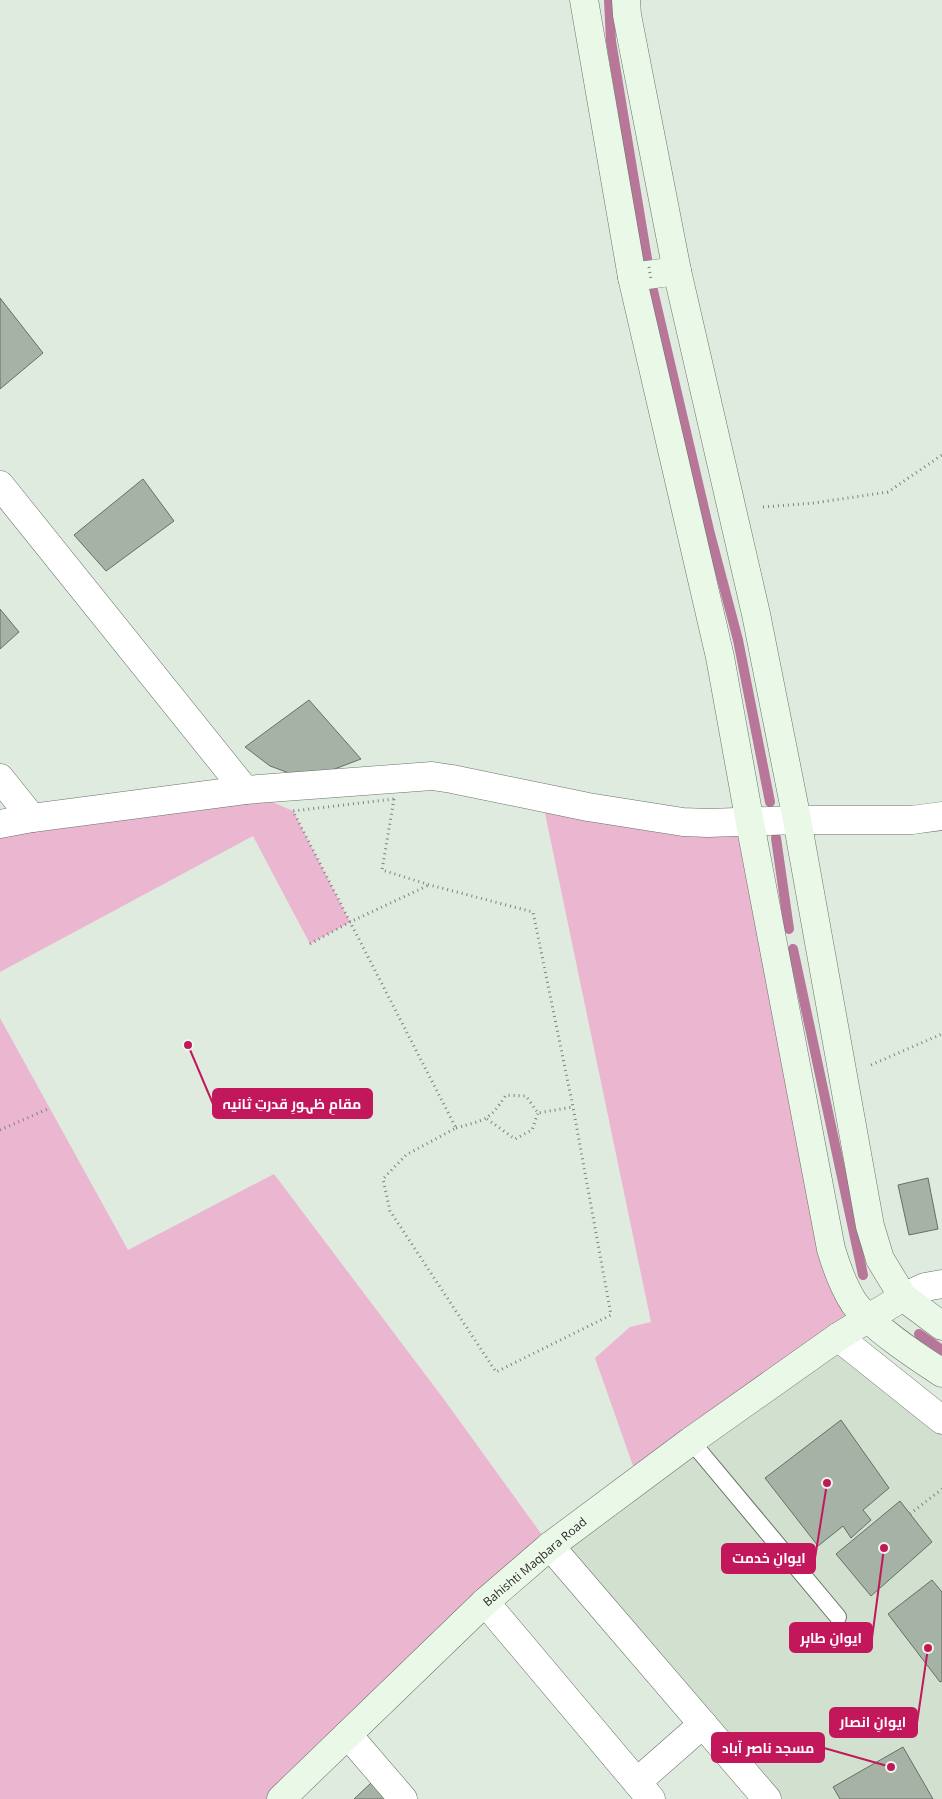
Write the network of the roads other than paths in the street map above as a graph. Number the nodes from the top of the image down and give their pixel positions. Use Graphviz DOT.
graph roads {
  1 [pos="584,0"];
  2 [pos="626,0"];
  3 [pos="678,271"];
  4 [pos="644,275"];
  5 [pos="0,486"];
  6 [pos="0,778"];
  7 [pos="246,790"];
  8 [pos="942,816"];
  9 [pos="32,818"];
  10 [pos="797,820"];
  11 [pos="750,823"];
  12 [pos="0,824"];
  13 [pos="923,1289"];
  14 [pos="868,1318"];
  15 [pos="942,1326"];
  16 [pos="838,1337"];
  17 [pos="942,1373"];
  18 [pos="942,1420"];
  19 [pos="691,1441"];
  20 [pos="550,1546"];
  21 [pos="485,1602"];
  22 [pos="838,1617"];
  23 [pos="703,1724"];
  24 [pos="348,1735"];
  25 [pos="644,1790"];
  26 [pos="281,1799"];
  27 [pos="404,1799"];
  28 [pos="767,1799"];
  1 -- 4 [label="street"];
  2 -- 3 [label="street"];
  3 -- 4 [label="street"];
  3 -- 10 [label="street"];
  4 -- 11 [label="street"];
  5 -- 7 [label="street"];
  6 -- 9 [label="street"];
  7 -- 9 [label="street"];
  7 -- 11 [label="street"];
  8 -- 10 [label="street"];
  9 -- 12 [label="street"];
  10 -- 11 [label="street"];
  10 -- 13 [label="street"];
  11 -- 14 [label="street"];
  13 -- 14 [label="street, Bahishti Maqbara Road"];
  13 -- 15 [label="street"];
  14 -- 16 [label="street, Bahishti Maqbara Road"];
  14 -- 17 [label="street"];
  16 -- 18 [label="street"];
  16 -- 19 [label="street, Bahishti Maqbara Road"];
  19 -- 20 [label="street, Bahishti Maqbara Road"];
  19 -- 22 [label="lane"];
  20 -- 21 [label="street, Bahishti Maqbara Road"];
  20 -- 23 [label="street"];
  21 -- 24 [label="street, Bahishti Maqbara Road"];
  21 -- 25 [label="street"];
  23 -- 25 [label="street"];
  23 -- 28 [label="street"];
  24 -- 26 [label="street, Bahishti Maqbara Road"];
  24 -- 27 [label="street"];
}
